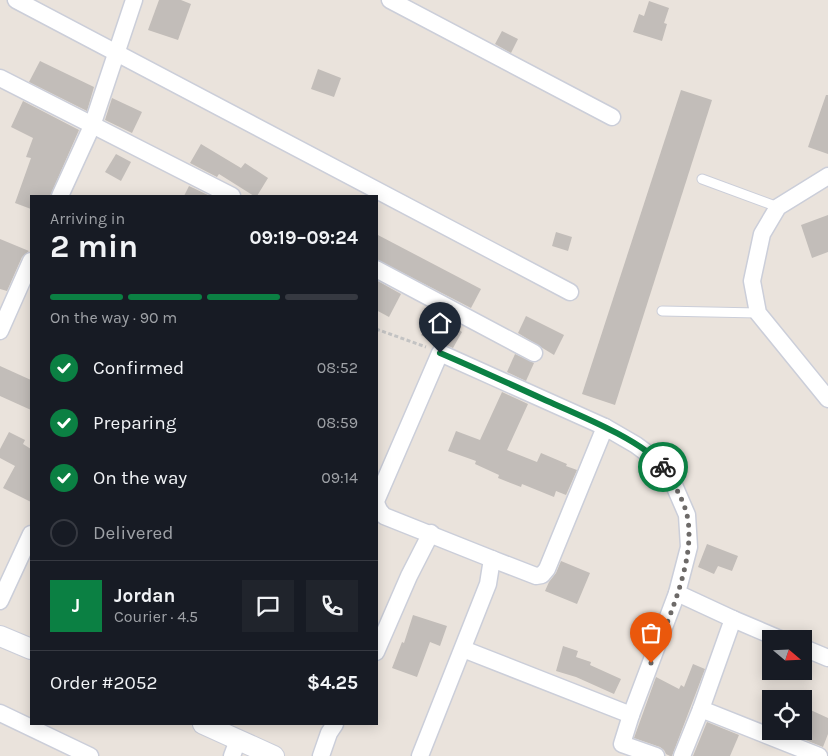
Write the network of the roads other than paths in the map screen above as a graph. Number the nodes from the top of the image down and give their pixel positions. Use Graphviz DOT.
graph roads {
  1 [pos="16,0"];
  2 [pos="134,0"];
  3 [pos="390,0"];
  4 [pos="116,53"];
  5 [pos="0,78"];
  6 [pos="612,117"];
  7 [pos="92,126"];
  8 [pos="828,176"];
  9 [pos="702,178"];
  10 [pos="60,195"];
  11 [pos="230,195"];
  12 [pos="778,207"];
  13 [pos="30,264"];
  14 [pos="378,270"];
  15 [pos="570,292"];
  16 [pos="662,311"];
  17 [pos="758,312"];
  18 [pos="0,332"];
  19 [pos="534,353"];
  20 [pos="821,386"];
  21 [pos="828,398"];
  22 [pos="605,427"];
  23 [pos="378,497"];
  24 [pos="378,507"];
  25 [pos="431,533"];
  26 [pos="30,536"];
  27 [pos="492,559"];
  28 [pos="678,593"];
  29 [pos="0,601"];
  30 [pos="732,620"];
  31 [pos="762,632"];
  32 [pos="0,636"];
  33 [pos="378,647"];
  34 [pos="30,649"];
  35 [pos="463,649"];
  36 [pos="812,651"];
  37 [pos="828,658"];
  38 [pos="701,709"];
  39 [pos="0,713"];
  40 [pos="631,715"];
  41 [pos="204,725"];
  42 [pos="334,725"];
  43 [pos="235,748"];
  44 [pos="60,749"];
  45 [pos="90,756"];
  46 [pos="274,756"];
  47 [pos="321,756"];
  48 [pos="420,756"];
  49 [pos="656,756"];
  50 [pos="682,756"];
  51 [pos="819,756"];
  1 -- 4 [label="street"];
  2 -- 4 [label="street"];
  3 -- 6 [label="street"];
  4 -- 7 [label="street"];
  4 -- 15 [label="street"];
  5 -- 7 [label="street"];
  7 -- 10 [label="street"];
  7 -- 11 [label="street"];
  8 -- 12 [label="street"];
  9 -- 12 [label="lane"];
  12 -- 17 [label="street"];
  13 -- 18 [label="street"];
  14 -- 19 [label="street"];
  16 -- 17 [label="lane"];
  17 -- 20 [label="street"];
  20 -- 21 [label="street"];
  22 -- 23 [label="street"];
  22 -- 27 [label="street"];
  22 -- 28 [label="street"];
  24 -- 25 [label="street"];
  25 -- 27 [label="street"];
  25 -- 33 [label="street"];
  26 -- 29 [label="street"];
  27 -- 35 [label="street"];
  28 -- 30 [label="street"];
  28 -- 40 [label="street"];
  30 -- 31 [label="street"];
  30 -- 38 [label="street"];
  32 -- 34 [label="street"];
  35 -- 40 [label="street"];
  35 -- 48 [label="street"];
  36 -- 37 [label="street"];
  38 -- 50 [label="street"];
  38 -- 51 [label="street"];
  39 -- 44 [label="street"];
  40 -- 49 [label="street"];
  41 -- 43 [label="street"];
  42 -- 47 [label="street"];
  43 -- 46 [label="street"];
  44 -- 45 [label="street"];
}
